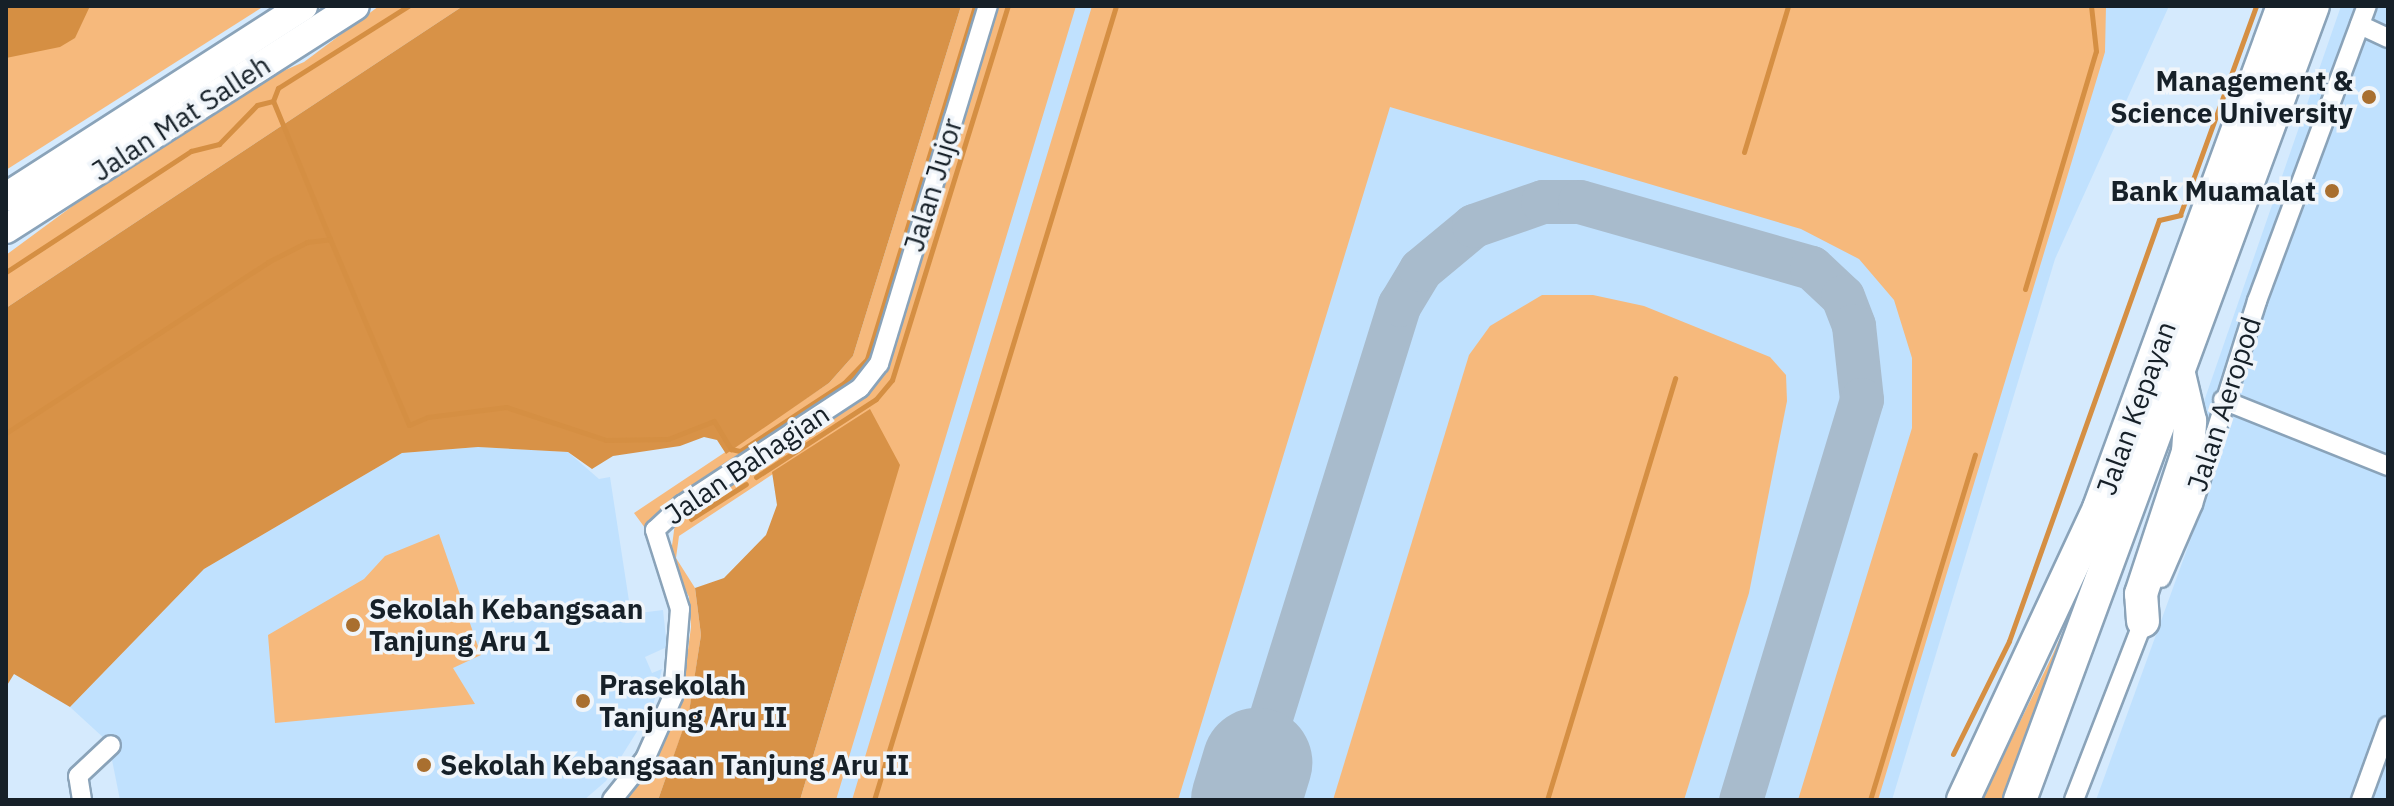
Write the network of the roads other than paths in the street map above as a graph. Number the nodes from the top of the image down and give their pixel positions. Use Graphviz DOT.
graph roads {
  1 [pos="303,6"];
  2 [pos="355,6"];
  3 [pos="988,6"];
  4 [pos="2283,6"];
  5 [pos="2313,6"];
  6 [pos="2367,6"];
  7 [pos="2360,25"];
  8 [pos="2388,38"];
  9 [pos="6,197"];
  10 [pos="6,229"];
  11 [pos="879,364"];
  12 [pos="2179,374"];
  13 [pos="2223,400"];
  14 [pos="2388,466"];
  15 [pos="2143,621"];
  16 [pos="2388,726"];
  17 [pos="111,745"];
  18 [pos="1982,758"];
  19 [pos="82,800"];
  20 [pos="612,800"];
  21 [pos="1942,800"];
  22 [pos="1963,800"];
  23 [pos="2020,800"];
  24 [pos="2074,800"];
  25 [pos="2361,800"];
  1 -- 9 [label="main road, Jalan Mat Salleh"];
  2 -- 10 [label="main road, Jalan Mat Salleh"];
  3 -- 11 [label="street, Jalan Jujor"];
  4 -- 18 [label="highway, Jalan Kepayan"];
  5 -- 12 [label="highway, Jalan Kepayan"];
  6 -- 7 [label="street, Jalan Aeropod"];
  7 -- 8 [label="street"];
  7 -- 13 [label="street, Jalan Aeropod"];
  11 -- 20 [label="street, Jalan Bahagian"];
  12 -- 15 [label="highway"];
  12 -- 23 [label="highway, Jalan Kepayan"];
  13 -- 14 [label="street"];
  13 -- 15 [label="street, Jalan Aeropod"];
  15 -- 24 [label="street, Jalan Aeropod"];
  16 -- 25 [label="street"];
  17 -- 19 [label="street"];
  18 -- 21 [label="highway"];
  18 -- 22 [label="highway, Jalan Kepayan"];
}
